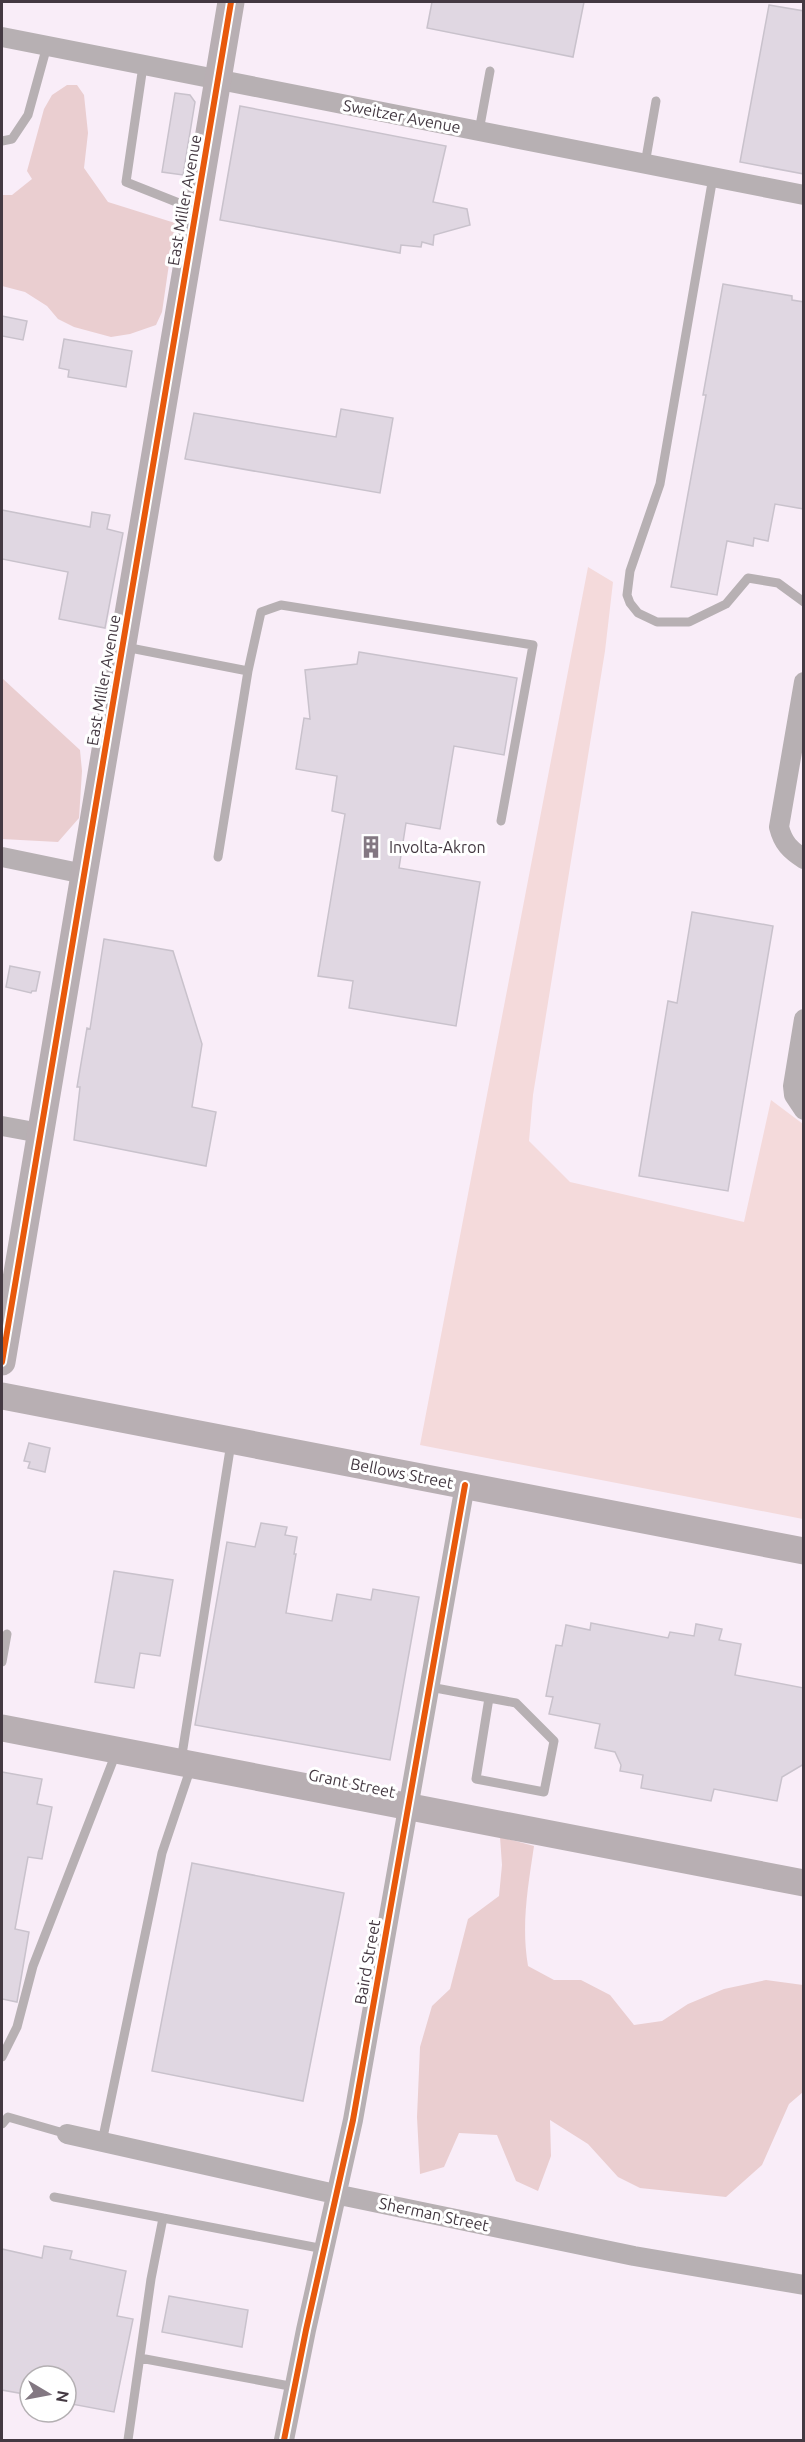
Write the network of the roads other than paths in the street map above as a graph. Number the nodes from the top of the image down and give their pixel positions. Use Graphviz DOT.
graph roads {
  1 [pos="231,2"];
  2 [pos="2,37"];
  3 [pos="46,46"];
  4 [pos="143,66"];
  5 [pos="490,71"];
  6 [pos="218,80"];
  7 [pos="656,101"];
  8 [pos="479,131"];
  9 [pos="2,141"];
  10 [pos="645,164"];
  11 [pos="713,177"];
  12 [pos="804,195"];
  13 [pos="196,210"];
  14 [pos="804,602"];
  15 [pos="123,647"];
  16 [pos="248,671"];
  17 [pos="804,682"];
  18 [pos="501,821"];
  19 [pos="2,857"];
  20 [pos="218,857"];
  21 [pos="804,859"];
  22 [pos="84,873"];
  23 [pos="804,1019"];
  24 [pos="801,1107"];
  25 [pos="2,1126"];
  26 [pos="40,1133"];
  27 [pos="2,1362"];
  28 [pos="2,1396"];
  29 [pos="231,1441"];
  30 [pos="465,1485"];
  31 [pos="804,1551"];
  32 [pos="7,1634"];
  33 [pos="2,1662"];
  34 [pos="430,1687"];
  35 [pos="489,1698"];
  36 [pos="2,1728"];
  37 [pos="117,1750"];
  38 [pos="186,1764"];
  39 [pos="408,1808"];
  40 [pos="804,1883"];
  41 [pos="2,2057"];
  42 [pos="4,2118"];
  43 [pos="67,2134"];
  44 [pos="102,2142"];
  45 [pos="336,2193"];
  46 [pos="54,2197"];
  47 [pos="163,2218"];
  48 [pos="324,2249"];
  49 [pos="804,2285"];
  50 [pos="140,2358"];
  51 [pos="295,2387"];
  52 [pos="128,2440"];
  53 [pos="284,2440"];
  1 -- 6 [label="street, East Miller Avenue"];
  2 -- 3 [label="street, Sweitzer Avenue"];
  3 -- 4 [label="street, Sweitzer Avenue"];
  3 -- 9 [label="lane"];
  4 -- 6 [label="street, Sweitzer Avenue"];
  4 -- 13 [label="lane"];
  5 -- 8 [label="lane"];
  6 -- 8 [label="street, Sweitzer Avenue"];
  6 -- 13 [label="street, East Miller Avenue"];
  7 -- 10 [label="lane"];
  8 -- 10 [label="street, Sweitzer Avenue"];
  10 -- 11 [label="street, Sweitzer Avenue"];
  11 -- 12 [label="street, Sweitzer Avenue"];
  11 -- 14 [label="lane"];
  13 -- 15 [label="street, East Miller Avenue"];
  15 -- 16 [label="lane"];
  15 -- 22 [label="street, East Miller Avenue"];
  16 -- 18 [label="lane"];
  16 -- 20 [label="lane"];
  17 -- 21 [label="street"];
  19 -- 22 [label="street"];
  22 -- 26 [label="street, East Miller Avenue"];
  23 -- 24 [label="street"];
  25 -- 26 [label="street"];
  26 -- 27 [label="street, East Miller Avenue"];
  28 -- 29 [label="street, Bellows Street"];
  29 -- 30 [label="street, Bellows Street"];
  29 -- 38 [label="lane"];
  30 -- 31 [label="street, Bellows Street"];
  30 -- 34 [label="street, Baird Street"];
  32 -- 33 [label="lane"];
  34 -- 35 [label="lane"];
  34 -- 39 [label="street, Baird Street"];
  35 -- 35 [label="lane"];
  36 -- 37 [label="street, Grant Street"];
  37 -- 38 [label="street, Grant Street"];
  37 -- 41 [label="lane"];
  38 -- 39 [label="street, Grant Street"];
  38 -- 44 [label="lane"];
  39 -- 40 [label="street, Grant Street"];
  39 -- 45 [label="street, Baird Street"];
  42 -- 43 [label="lane"];
  43 -- 44 [label="street, Sherman Street"];
  44 -- 45 [label="street, Sherman Street"];
  45 -- 48 [label="street, Baird Street"];
  45 -- 49 [label="street, Sherman Street"];
  46 -- 47 [label="lane"];
  47 -- 48 [label="lane"];
  47 -- 50 [label="lane"];
  48 -- 51 [label="street, Baird Street"];
  50 -- 51 [label="lane"];
  50 -- 52 [label="lane"];
  51 -- 53 [label="street, Baird Street"];
}
